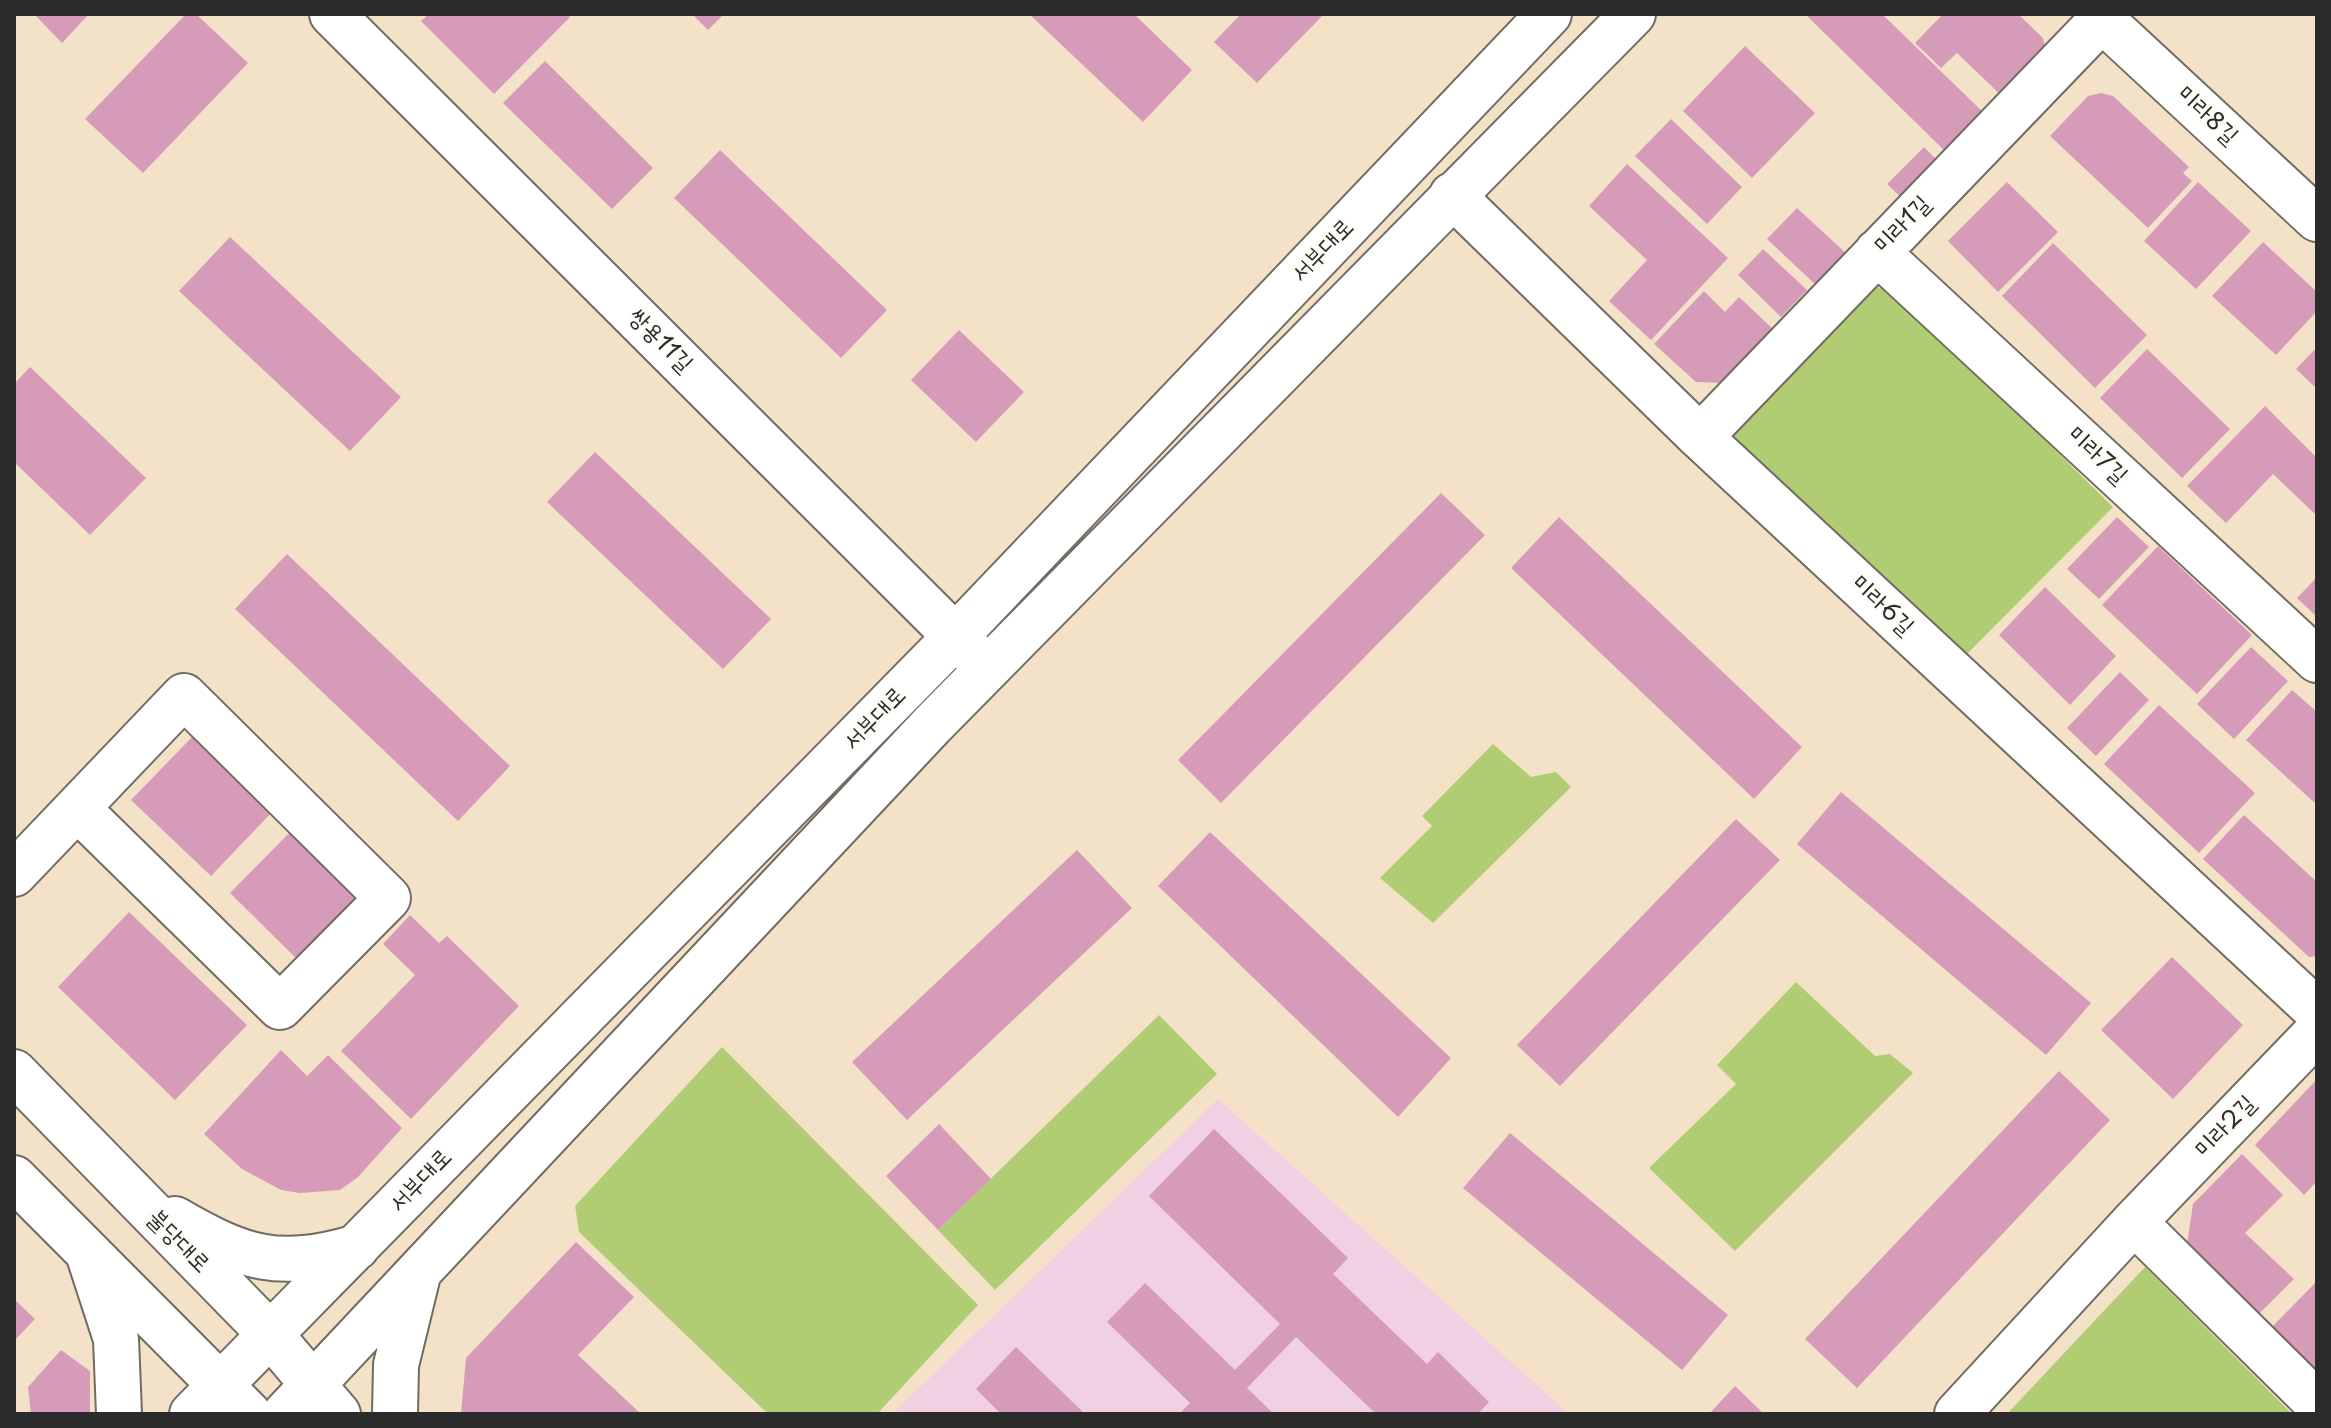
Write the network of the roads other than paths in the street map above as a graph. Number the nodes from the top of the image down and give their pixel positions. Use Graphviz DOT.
graph roads {
  1 [pos="332,14"];
  2 [pos="1549,14"];
  3 [pos="1633,14"];
  4 [pos="2102,16"];
  5 [pos="1452,195"];
  6 [pos="2317,219"];
  7 [pos="1877,252"];
  8 [pos="1700,437"];
  9 [pos="956,636"];
  10 [pos="2317,660"];
  11 [pos="987,668"];
  12 [pos="77,808"];
  13 [pos="14,874"];
  14 [pos="2317,1011"];
  15 [pos="2317,1032"];
  16 [pos="14,1072"];
  17 [pos="14,1178"];
  18 [pos="127,1191"];
  19 [pos="2134,1222"];
  20 [pos="357,1247"];
  21 [pos="87,1250"];
  22 [pos="418,1275"];
  23 [pos="270,1334"];
  24 [pos="2317,1403"];
  25 [pos="221,1404"];
  26 [pos="313,1404"];
  27 [pos="119,1414"];
  28 [pos="395,1414"];
  29 [pos="1957,1414"];
  1 -- 9 [label="main road, 쌍용11길"];
  2 -- 9 [label="main road, 서부대로"];
  3 -- 5 [label="main road, 서부대로"];
  4 -- 6 [label="main road, 미라8길"];
  4 -- 7 [label="main road, 미라1길"];
  5 -- 8 [label="main road, 미라6길"];
  5 -- 11 [label="main road, 서부대로"];
  7 -- 8 [label="main road, 미라1길"];
  7 -- 10 [label="main road, 미라7길"];
  8 -- 14 [label="main road, 미라6길"];
  9 -- 11 [label="main road, 쌍용11길"];
  9 -- 20 [label="main road, 서부대로"];
  11 -- 22 [label="main road, 서부대로"];
  12 -- 12 [label="main road"];
  12 -- 13 [label="main road"];
  15 -- 19 [label="main road, 미라2길"];
  16 -- 18 [label="main road, 불당대로"];
  17 -- 21 [label="main road"];
  18 -- 20 [label="main road"];
  18 -- 23 [label="main road, 불당대로"];
  19 -- 24 [label="main road"];
  19 -- 29 [label="main road, 미라2길"];
  20 -- 23 [label="main road, 서부대로"];
  21 -- 25 [label="main road"];
  21 -- 27 [label="main road"];
  22 -- 26 [label="main road, 서부대로"];
  22 -- 28 [label="main road"];
  23 -- 25 [label="main road, 서부대로"];
  23 -- 26 [label="main road, 불당대로"];
}
